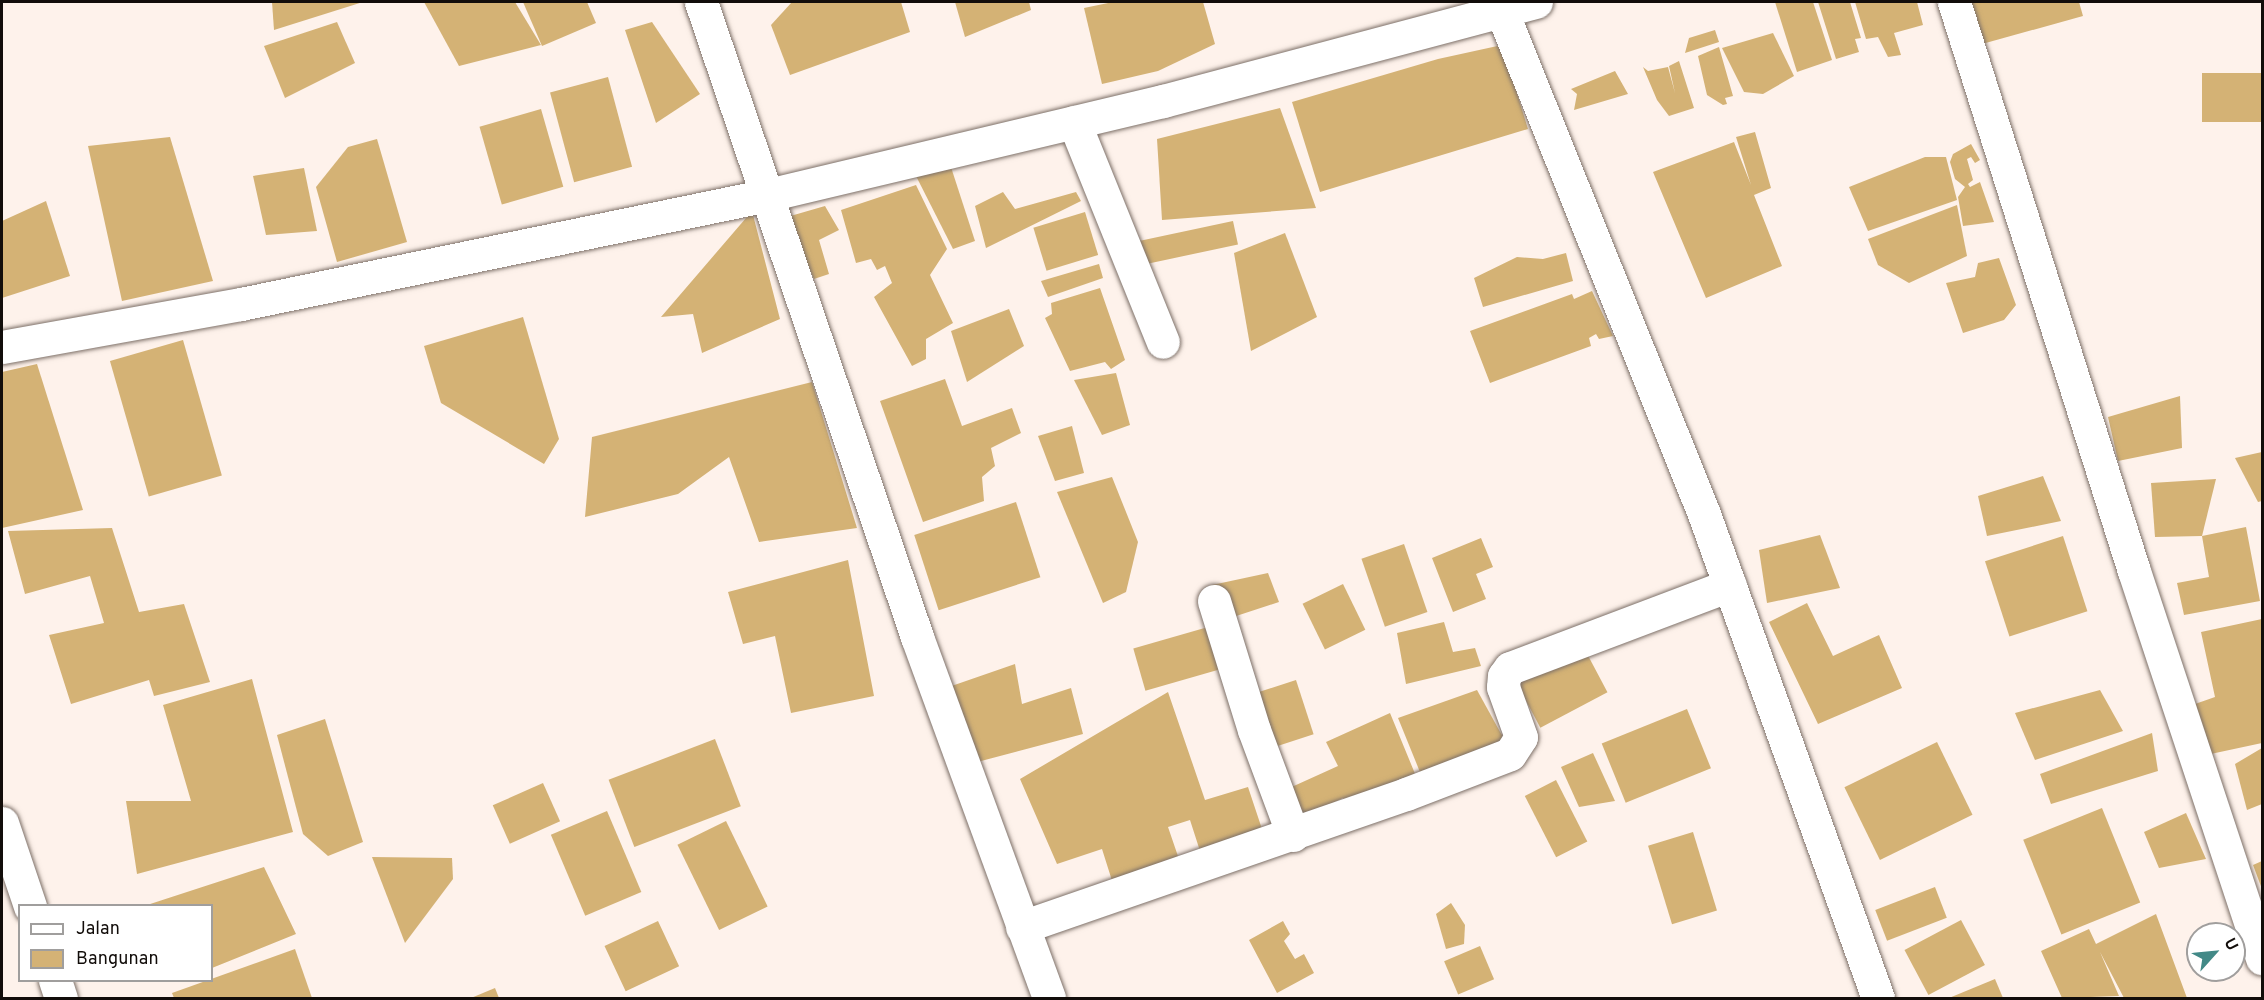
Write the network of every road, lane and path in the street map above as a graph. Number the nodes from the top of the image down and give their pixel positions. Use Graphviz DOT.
graph roads {
  1 [pos="701,2"];
  2 [pos="1536,2"];
  3 [pos="1954,2"];
  4 [pos="1501,5"];
  5 [pos="1074,122"];
  6 [pos="768,195"];
  7 [pos="1163,342"];
  8 [pos="2,347"];
  9 [pos="1730,585"];
  10 [pos="1214,601"];
  11 [pos="2,823"];
  12 [pos="1293,834"];
  13 [pos="29,904"];
  14 [pos="1022,927"];
  15 [pos="2262,958"];
  16 [pos="55,982"];
  17 [pos="62,999"];
  18 [pos="1050,999"];
  19 [pos="1878,999"];
  1 -- 6 [label="main road"];
  2 -- 4 [label="main road"];
  3 -- 15 [label="main road"];
  4 -- 5 [label="main road"];
  4 -- 9 [label="main road"];
  5 -- 6 [label="main road"];
  5 -- 7 [label="main road"];
  6 -- 8 [label="main road"];
  6 -- 14 [label="main road"];
  9 -- 12 [label="main road"];
  9 -- 19 [label="main road"];
  10 -- 12 [label="main road"];
  11 -- 13 [label="main road"];
  12 -- 14 [label="main road"];
  14 -- 18 [label="main road"];
  16 -- 17 [label="main road"];
}
